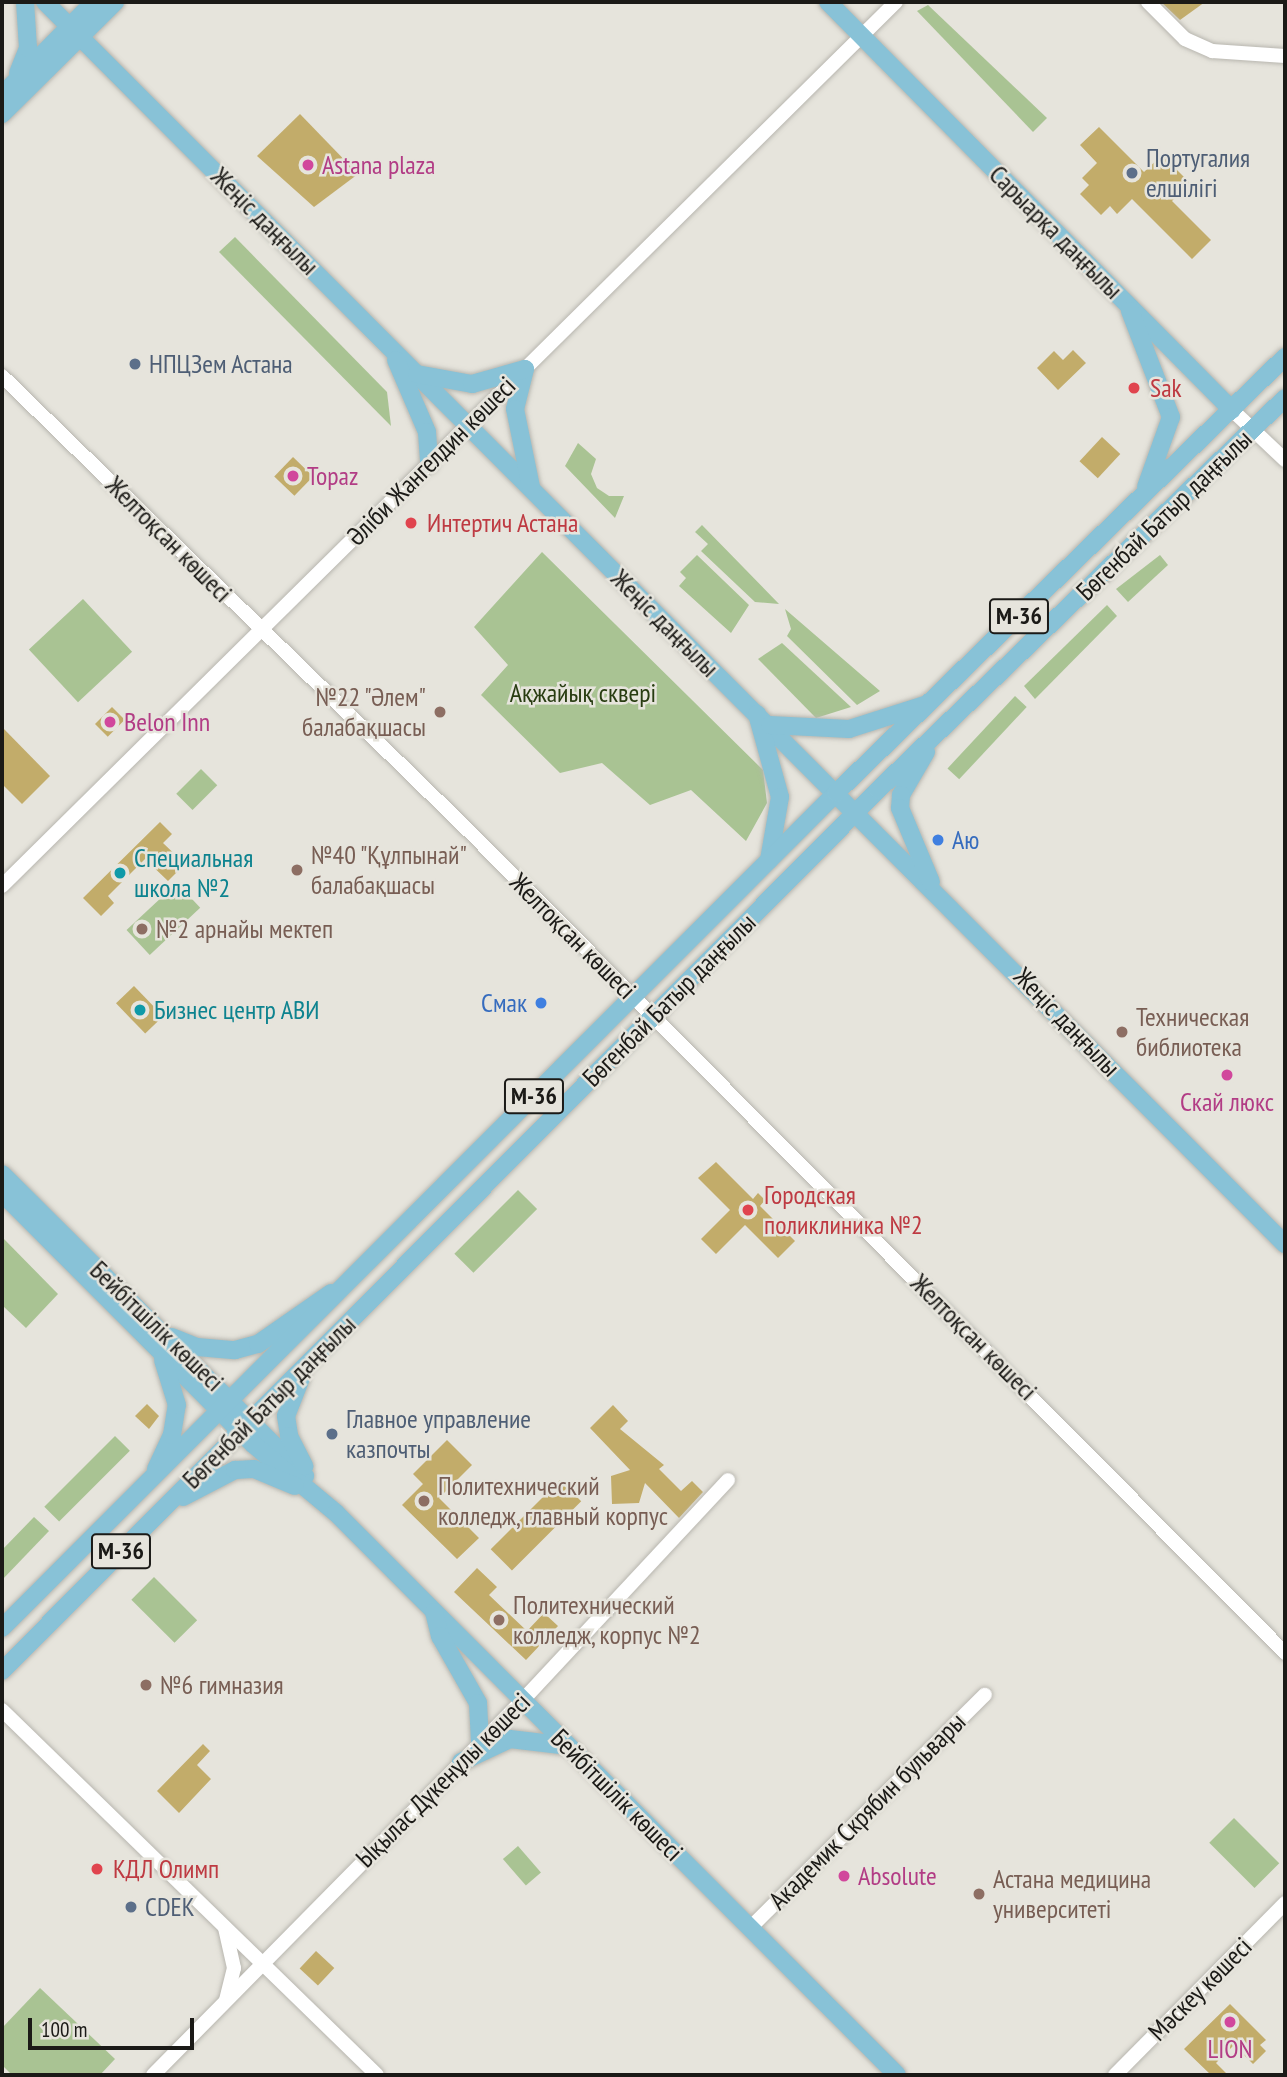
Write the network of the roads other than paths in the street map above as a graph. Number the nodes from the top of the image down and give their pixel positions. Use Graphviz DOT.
graph roads {
  1 [pos="25,2"];
  2 [pos="45,2"];
  3 [pos="94,2"];
  4 [pos="115,2"];
  5 [pos="828,2"];
  6 [pos="896,2"];
  7 [pos="1148,2"];
  8 [pos="76,30"];
  9 [pos="861,36"];
  10 [pos="1285,56"];
  11 [pos="2,94"];
  12 [pos="2,114"];
  13 [pos="1128,304"];
  14 [pos="390,347"];
  15 [pos="1285,358"];
  16 [pos="525,369"];
  17 [pos="417,374"];
  18 [pos="2,376"];
  19 [pos="1285,398"];
  20 [pos="1232,410"];
  21 [pos="468,424"];
  22 [pos="1253,429"];
  23 [pos="1285,460"];
  24 [pos="429,464"];
  25 [pos="532,490"];
  26 [pos="1139,500"];
  27 [pos="260,628"];
  28 [pos="930,702"];
  29 [pos="764,720"];
  30 [pos="939,732"];
  31 [pos="836,793"];
  32 [pos="855,813"];
  33 [pos="769,860"];
  34 [pos="2,886"];
  35 [pos="933,889"];
  36 [pos="633,997"];
  37 [pos="653,1016"];
  38 [pos="2,1174"];
  39 [pos="2,1193"];
  40 [pos="1285,1244"];
  41 [pos="344,1287"];
  42 [pos="159,1338"];
  43 [pos="309,1363"];
  44 [pos="226,1405"];
  45 [pos="247,1426"];
  46 [pos="728,1480"];
  47 [pos="150,1482"];
  48 [pos="316,1492"];
  49 [pos="164,1508"];
  50 [pos="434,1612"];
  51 [pos="2,1628"];
  52 [pos="1285,1653"];
  53 [pos="2,1671"];
  54 [pos="985,1695"];
  55 [pos="522,1701"];
  56 [pos="2,1710"];
  57 [pos="480,1742"];
  58 [pos="569,1746"];
  59 [pos="461,1762"];
  60 [pos="1285,1903"];
  61 [pos="223,1923"];
  62 [pos="750,1927"];
  63 [pos="262,1963"];
  64 [pos="226,2000"];
  65 [pos="152,2075"];
  66 [pos="377,2075"];
  67 [pos="897,2075"];
  68 [pos="1115,2075"];
  1 -- 11 [label="main road"];
  2 -- 8 [label="main road, Жеңіс даңғылы"];
  3 -- 8 [label="main road"];
  4 -- 8 [label="main road"];
  5 -- 9 [label="main road, Сарыарқа даңғылы"];
  6 -- 9 [label="street, Әліби Жангелдин көшесі"];
  7 -- 10 [label="street"];
  8 -- 11 [label="main road"];
  8 -- 12 [label="main road"];
  8 -- 14 [label="main road, Жеңіс даңғылы"];
  9 -- 13 [label="main road, Сарыарқа даңғылы"];
  9 -- 16 [label="street, Әліби Жангелдин көшесі"];
  13 -- 20 [label="main road, Сарыарқа даңғылы"];
  13 -- 26 [label="main road"];
  14 -- 17 [label="main road, Жеңіс даңғылы"];
  14 -- 24 [label="main road"];
  15 -- 20 [label="main road, Бөгенбай Батыр даңғылы / M-36"];
  16 -- 17 [label="main road"];
  16 -- 21 [label="street, Әліби Жангелдин көшесі"];
  16 -- 25 [label="main road"];
  17 -- 21 [label="main road, Жеңіс даңғылы"];
  18 -- 27 [label="street, Желтоқсан көшесі"];
  19 -- 22 [label="main road, Бөгенбай Батыр даңғылы / M-36"];
  20 -- 22 [label="street, Сарыарқа даңғылы"];
  20 -- 26 [label="main road, Бөгенбай Батыр даңғылы / M-36"];
  21 -- 24 [label="street, Әліби Жангелдин көшесі"];
  21 -- 25 [label="main road, Жеңіс даңғылы"];
  22 -- 23 [label="street, Сарыарқа даңғылы"];
  22 -- 30 [label="main road, Бөгенбай Батыр даңғылы / M-36"];
  24 -- 27 [label="street, Әліби Жангелдин көшесі"];
  25 -- 29 [label="main road, Жеңіс даңғылы"];
  26 -- 28 [label="main road, Бөгенбай Батыр даңғылы / M-36"];
  27 -- 34 [label="street, Әліби Жангелдин көшесі"];
  27 -- 36 [label="street, Желтоқсан көшесі"];
  28 -- 29 [label="main road"];
  28 -- 31 [label="main road, Бөгенбай Батыр даңғылы / M-36"];
  29 -- 31 [label="main road, Жеңіс даңғылы"];
  29 -- 33 [label="main road"];
  30 -- 32 [label="main road, Бөгенбай Батыр даңғылы / M-36"];
  30 -- 35 [label="main road"];
  31 -- 32 [label="main road, Жеңіс даңғылы"];
  31 -- 33 [label="main road, Бөгенбай Батыр даңғылы / M-36"];
  32 -- 35 [label="main road, Жеңіс даңғылы"];
  32 -- 37 [label="main road, Бөгенбай Батыр даңғылы / M-36"];
  33 -- 36 [label="main road, Бөгенбай Батыр даңғылы / M-36"];
  35 -- 40 [label="main road, Жеңіс даңғылы"];
  36 -- 37 [label="street, Желтоқсан көшесі"];
  36 -- 41 [label="main road, Бөгенбай Батыр даңғылы / M-36"];
  37 -- 43 [label="main road, Бөгенбай Батыр даңғылы / M-36"];
  37 -- 52 [label="street, Желтоқсан көшесі"];
  38 -- 42 [label="main road, Бейбітшілік көшесі"];
  39 -- 42 [label="main road, Бейбітшілік көшесі"];
  41 -- 42 [label="main road"];
  41 -- 44 [label="main road, Бөгенбай Батыр даңғылы / M-36"];
  42 -- 44 [label="main road, Бейбітшілік көшесі"];
  42 -- 47 [label="main road"];
  43 -- 45 [label="main road, Бөгенбай Батыр даңғылы / M-36"];
  43 -- 48 [label="main road"];
  44 -- 45 [label="main road, Бейбітшілік көшесі"];
  44 -- 47 [label="main road, Бөгенбай Батыр даңғылы / M-36"];
  45 -- 48 [label="main road, Бейбітшілік көшесі"];
  45 -- 49 [label="main road, Бөгенбай Батыр даңғылы / M-36"];
  46 -- 55 [label="street, Ықылас Дүкенұлы көшесі"];
  47 -- 51 [label="main road, Бөгенбай Батыр даңғылы / M-36"];
  48 -- 49 [label="main road"];
  48 -- 50 [label="main road, Бейбітшілік көшесі"];
  49 -- 53 [label="main road, Бөгенбай Батыр даңғылы / M-36"];
  50 -- 55 [label="main road, Бейбітшілік көшесі"];
  50 -- 57 [label="main road"];
  54 -- 62 [label="street, Академик Скрябин бульвары"];
  55 -- 57 [label="street, Ықылас Дүкенұлы көшесі"];
  55 -- 58 [label="main road, Бейбітшілік көшесі"];
  56 -- 61 [label="street"];
  57 -- 59 [label="street, Ықылас Дүкенұлы көшесі"];
  58 -- 59 [label="main road"];
  58 -- 62 [label="main road, Бейбітшілік көшесі"];
  59 -- 63 [label="street, Ықылас Дүкенұлы көшесі"];
  60 -- 68 [label="street, Мәскеу көшесі"];
  61 -- 63 [label="street"];
  61 -- 64 [label="street"];
  62 -- 67 [label="main road, Бейбітшілік көшесі"];
  63 -- 64 [label="street, Ықылас Дүкенұлы көшесі"];
  63 -- 66 [label="street"];
  64 -- 65 [label="street, Ықылас Дүкенұлы көшесі"];
}
